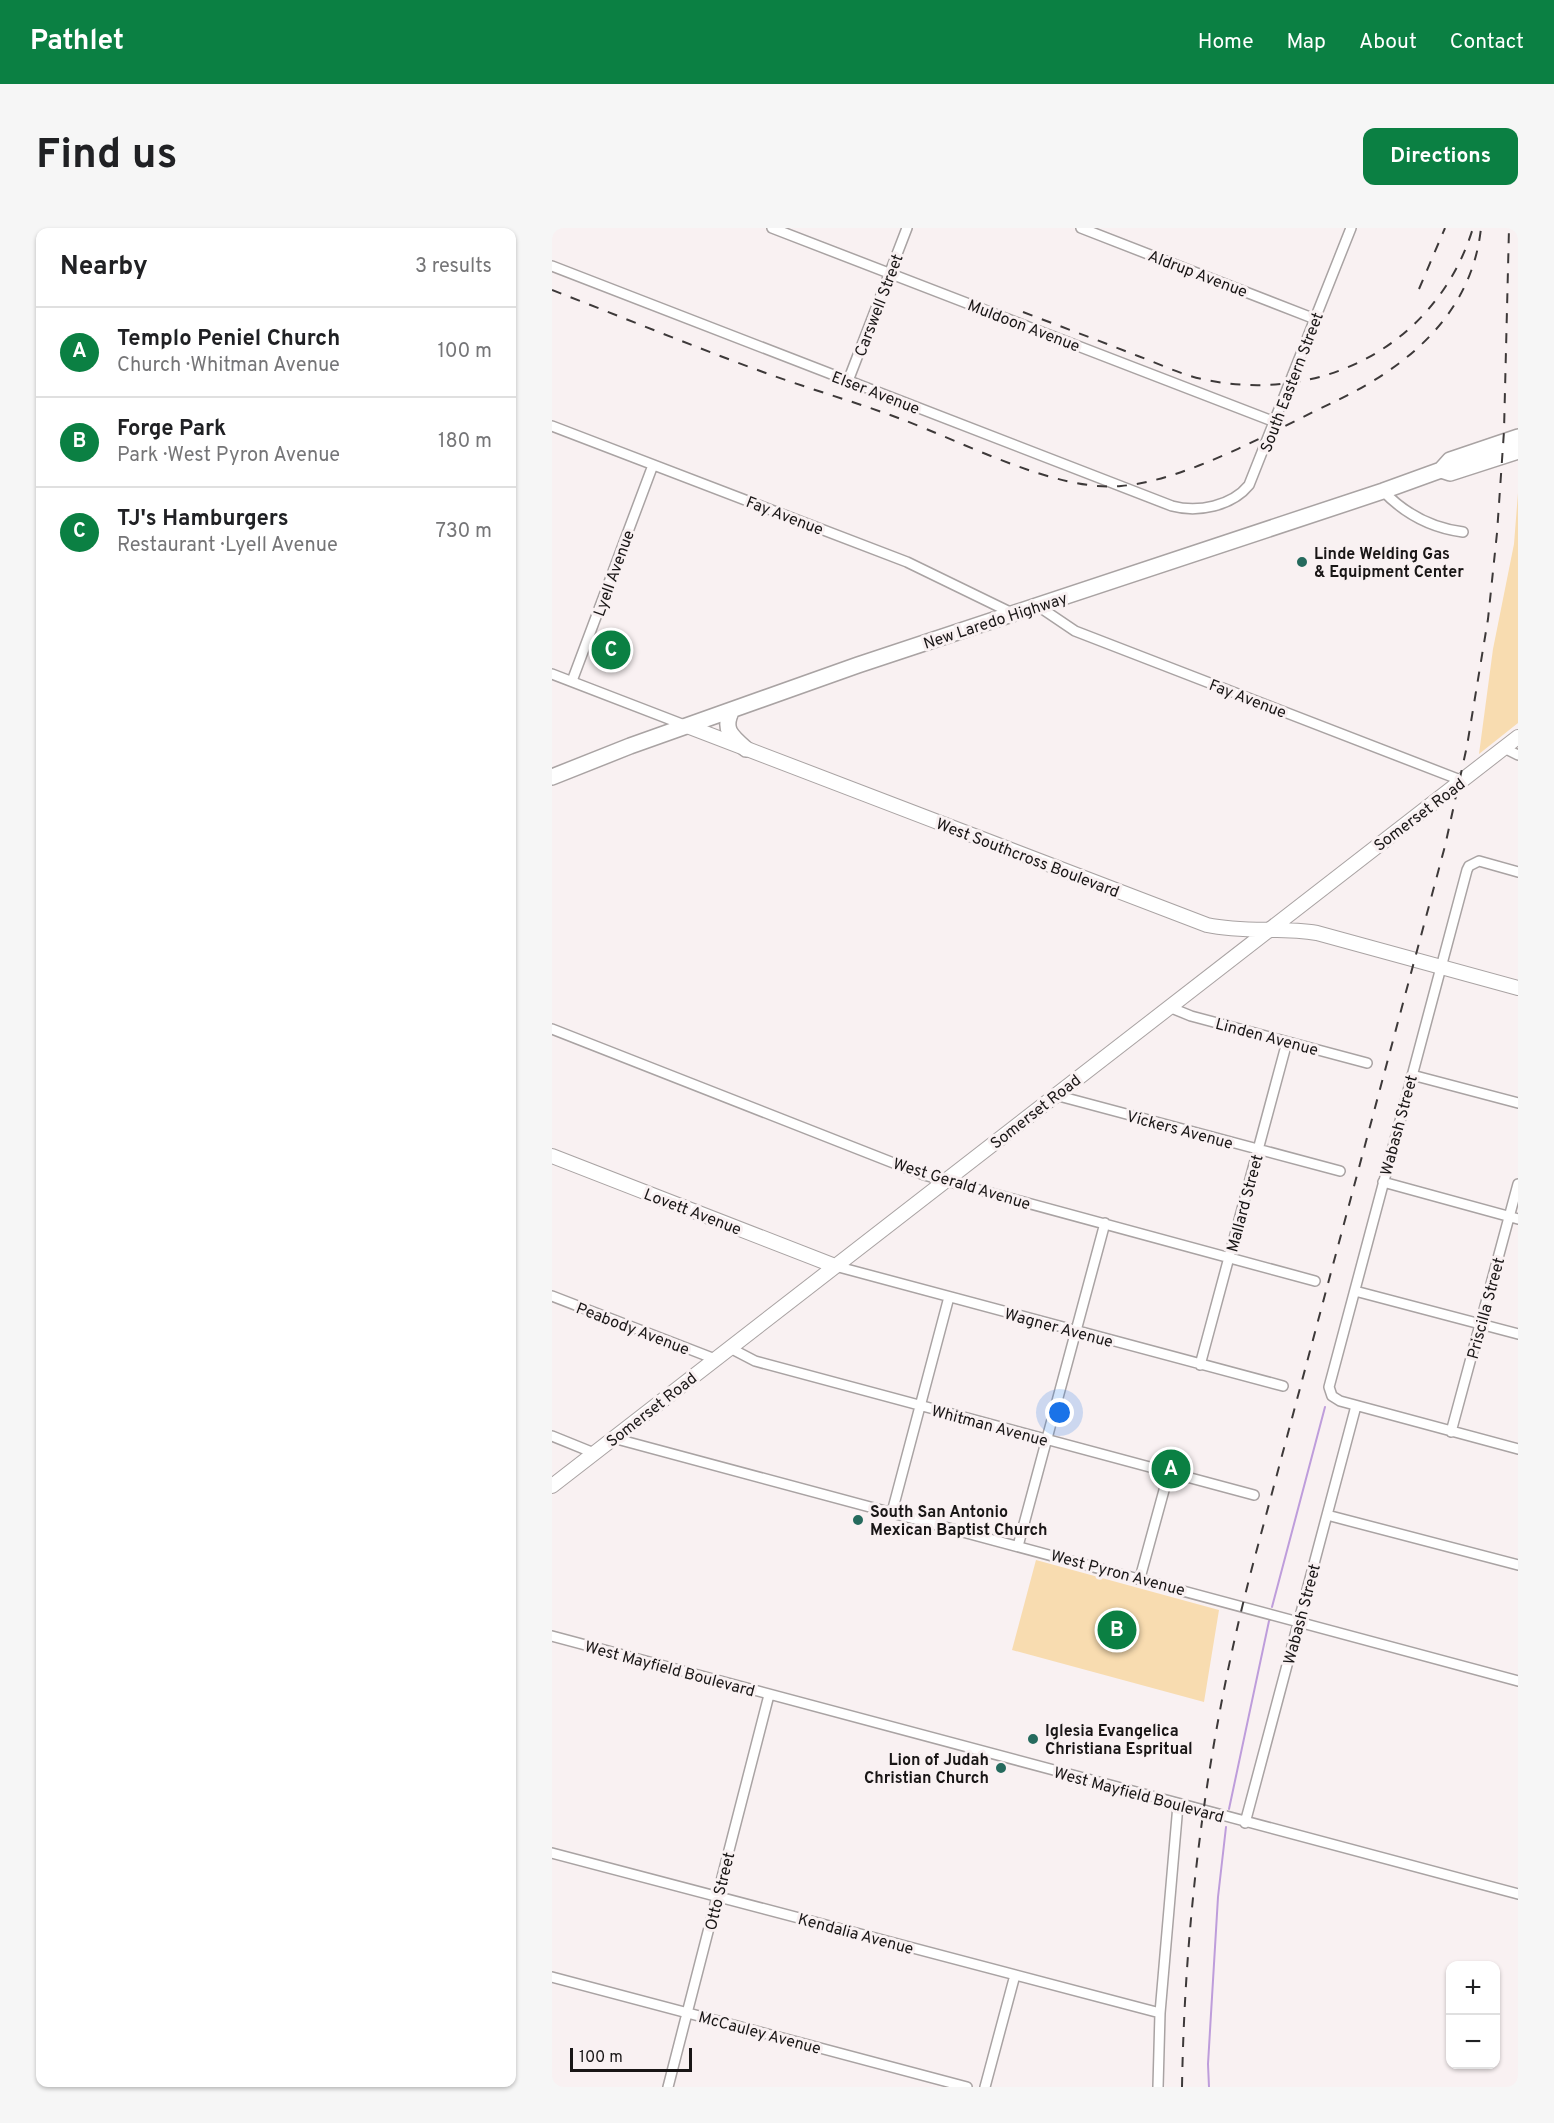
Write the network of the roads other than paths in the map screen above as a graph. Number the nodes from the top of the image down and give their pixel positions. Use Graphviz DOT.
graph roads {
  1 [pos="772,228"];
  2 [pos="908,228"];
  3 [pos="1081,228"];
  4 [pos="1351,228"];
  5 [pos="552,266"];
  6 [pos="890,273"];
  7 [pos="1315,319"];
  8 [pos="848,381"];
  9 [pos="1275,422"];
  10 [pos="552,426"];
  11 [pos="1518,437"];
  12 [pos="1518,451"];
  13 [pos="653,465"];
  14 [pos="1441,470"];
  15 [pos="1383,491"];
  16 [pos="1202,507"];
  17 [pos="1463,532"];
  18 [pos="1038,606"];
  19 [pos="1014,614"];
  20 [pos="552,674"];
  21 [pos="572,681"];
  22 [pos="732,710"];
  23 [pos="687,726"];
  24 [pos="1518,737"];
  25 [pos="746,748"];
  26 [pos="1504,748"];
  27 [pos="1518,755"];
  28 [pos="552,777"];
  29 [pos="1463,781"];
  30 [pos="1518,872"];
  31 [pos="1271,928"];
  32 [pos="1441,968"];
  33 [pos="1518,988"];
  34 [pos="1169,1007"];
  35 [pos="552,1029"];
  36 [pos="1287,1042"];
  37 [pos="1367,1062"];
  38 [pos="1412,1075"];
  39 [pos="1055,1095"];
  40 [pos="1518,1103"];
  41 [pos="1258,1150"];
  42 [pos="552,1156"];
  43 [pos="1340,1172"];
  44 [pos="945,1180"];
  45 [pos="1383,1182"];
  46 [pos="1518,1184"];
  47 [pos="1514,1218"];
  48 [pos="1105,1223"];
  49 [pos="1230,1257"];
  50 [pos="835,1266"];
  51 [pos="1316,1281"];
  52 [pos="1355,1291"];
  53 [pos="552,1296"];
  54 [pos="949,1297"];
  55 [pos="1480,1324"];
  56 [pos="1076,1331"];
  57 [pos="1518,1334"];
  58 [pos="730,1348"];
  59 [pos="715,1359"];
  60 [pos="1200,1365"];
  61 [pos="1283,1386"];
  62 [pos="920,1406"];
  63 [pos="1356,1406"];
  64 [pos="1451,1432"];
  65 [pos="552,1436"];
  66 [pos="613,1438"];
  67 [pos="1046,1440"];
  68 [pos="1518,1449"];
  69 [pos="594,1453"];
  70 [pos="1169,1472"];
  71 [pos="552,1486"];
  72 [pos="1254,1495"];
  73 [pos="892,1512"];
  74 [pos="1327,1515"];
  75 [pos="1018,1546"];
  76 [pos="1518,1565"];
  77 [pos="1140,1578"];
  78 [pos="1299,1621"];
  79 [pos="552,1635"];
  80 [pos="1518,1681"];
  81 [pos="769,1695"];
  82 [pos="1178,1805"];
  83 [pos="1245,1823"];
  84 [pos="552,1852"];
  85 [pos="1518,1894"];
  86 [pos="717,1896"];
  87 [pos="1015,1975"];
  88 [pos="552,1977"];
  89 [pos="687,2013"];
  90 [pos="1160,2013"];
  91 [pos="668,2087"];
  92 [pos="967,2087"];
  93 [pos="985,2087"];
  94 [pos="1158,2087"];
  1 -- 6 [label="street, Muldoon Avenue"];
  2 -- 6 [label="street, Carswell Street"];
  3 -- 7 [label="street, Aldrup Avenue"];
  4 -- 7 [label="street, South Eastern Street"];
  5 -- 8 [label="street, Elser Avenue"];
  6 -- 8 [label="street, Carswell Street"];
  6 -- 9 [label="street, Muldoon Avenue"];
  7 -- 9 [label="street, South Eastern Street"];
  8 -- 16 [label="street, Elser Avenue"];
  9 -- 16 [label="street, South Eastern Street"];
  10 -- 13 [label="street, Fay Avenue"];
  11 -- 14 [label="main road, New Laredo Highway"];
  12 -- 14 [label="main road, New Laredo Highway"];
  13 -- 19 [label="street, Fay Avenue"];
  13 -- 21 [label="street, Lyell Avenue"];
  14 -- 15 [label="main road, New Laredo Highway"];
  15 -- 17 [label="street"];
  15 -- 18 [label="main road, New Laredo Highway"];
  18 -- 19 [label="main road, New Laredo Highway"];
  18 -- 29 [label="street, Fay Avenue"];
  19 -- 22 [label="main road, New Laredo Highway"];
  20 -- 21 [label="street, West Southcross Boulevard"];
  21 -- 23 [label="street, West Southcross Boulevard"];
  22 -- 23 [label="main road, New Laredo Highway"];
  22 -- 25 [label="main road"];
  23 -- 25 [label="main road, West Southcross Boulevard"];
  23 -- 28 [label="main road, New Laredo Highway"];
  24 -- 26 [label="main road, Somerset Road"];
  25 -- 31 [label="main road, West Southcross Boulevard"];
  26 -- 27 [label="street"];
  26 -- 29 [label="main road, Somerset Road"];
  29 -- 31 [label="main road, Somerset Road"];
  30 -- 32 [label="street, Wabash Street"];
  31 -- 32 [label="main road, West Southcross Boulevard"];
  31 -- 34 [label="main road, Somerset Road"];
  32 -- 33 [label="main road, West Southcross Boulevard"];
  32 -- 38 [label="street, Wabash Street"];
  34 -- 36 [label="street, Linden Avenue"];
  34 -- 39 [label="main road, Somerset Road"];
  35 -- 44 [label="street, West Gerald Avenue"];
  36 -- 37 [label="street, Linden Avenue"];
  36 -- 41 [label="street, Mallard Street"];
  38 -- 40 [label="street"];
  38 -- 45 [label="street, Wabash Street"];
  39 -- 41 [label="street, Vickers Avenue"];
  39 -- 44 [label="main road, Somerset Road"];
  41 -- 43 [label="street, Vickers Avenue"];
  41 -- 49 [label="street, Mallard Street"];
  42 -- 50 [label="main road, Lovett Avenue"];
  44 -- 48 [label="street, West Gerald Avenue"];
  44 -- 50 [label="main road, Somerset Road"];
  45 -- 47 [label="street"];
  45 -- 52 [label="street, Wabash Street"];
  46 -- 47 [label="street, Priscilla Street"];
  47 -- 55 [label="street, Priscilla Street"];
  48 -- 49 [label="street, West Gerald Avenue"];
  48 -- 56 [label="street"];
  49 -- 51 [label="street, West Gerald Avenue"];
  49 -- 60 [label="street, Mallard Street"];
  50 -- 54 [label="street, Wagner Avenue"];
  50 -- 58 [label="main road, Somerset Road"];
  52 -- 55 [label="street"];
  52 -- 63 [label="street, Wabash Street"];
  53 -- 59 [label="street, Peabody Avenue"];
  54 -- 56 [label="street, Wagner Avenue"];
  54 -- 62 [label="street"];
  55 -- 57 [label="street"];
  55 -- 64 [label="street, Priscilla Street"];
  56 -- 60 [label="street, Wagner Avenue"];
  56 -- 67 [label="street"];
  58 -- 59 [label="main road, Somerset Road"];
  58 -- 62 [label="street, Whitman Avenue"];
  59 -- 66 [label="main road, Somerset Road"];
  60 -- 61 [label="street, Wagner Avenue"];
  62 -- 67 [label="street, Whitman Avenue"];
  62 -- 73 [label="street"];
  63 -- 64 [label="street"];
  63 -- 74 [label="street, Wabash Street"];
  64 -- 68 [label="street"];
  65 -- 69 [label="street"];
  66 -- 69 [label="main road, Somerset Road"];
  66 -- 73 [label="street, West Pyron Avenue"];
  67 -- 70 [label="street, Whitman Avenue"];
  67 -- 75 [label="street"];
  69 -- 71 [label="main road, Somerset Road"];
  70 -- 72 [label="street, Whitman Avenue"];
  70 -- 77 [label="street"];
  73 -- 75 [label="street, West Pyron Avenue"];
  74 -- 76 [label="street"];
  74 -- 78 [label="street, Wabash Street"];
  75 -- 77 [label="street, West Pyron Avenue"];
  77 -- 78 [label="street, West Pyron Avenue"];
  78 -- 80 [label="street, West Pyron Avenue"];
  78 -- 83 [label="street, Wabash Street"];
  79 -- 81 [label="street, West Mayfield Boulevard"];
  81 -- 82 [label="street, West Mayfield Boulevard"];
  81 -- 86 [label="street, Otto Street"];
  82 -- 83 [label="street, West Mayfield Boulevard"];
  82 -- 90 [label="street"];
  83 -- 85 [label="street, West Mayfield Boulevard"];
  84 -- 86 [label="street, Kendalia Avenue"];
  86 -- 87 [label="street, Kendalia Avenue"];
  86 -- 89 [label="street, Otto Street"];
  87 -- 90 [label="street, Kendalia Avenue"];
  87 -- 93 [label="street"];
  88 -- 89 [label="street, McCauley Avenue"];
  89 -- 91 [label="street, Otto Street"];
  89 -- 92 [label="street, McCauley Avenue"];
  90 -- 94 [label="street"];
}
